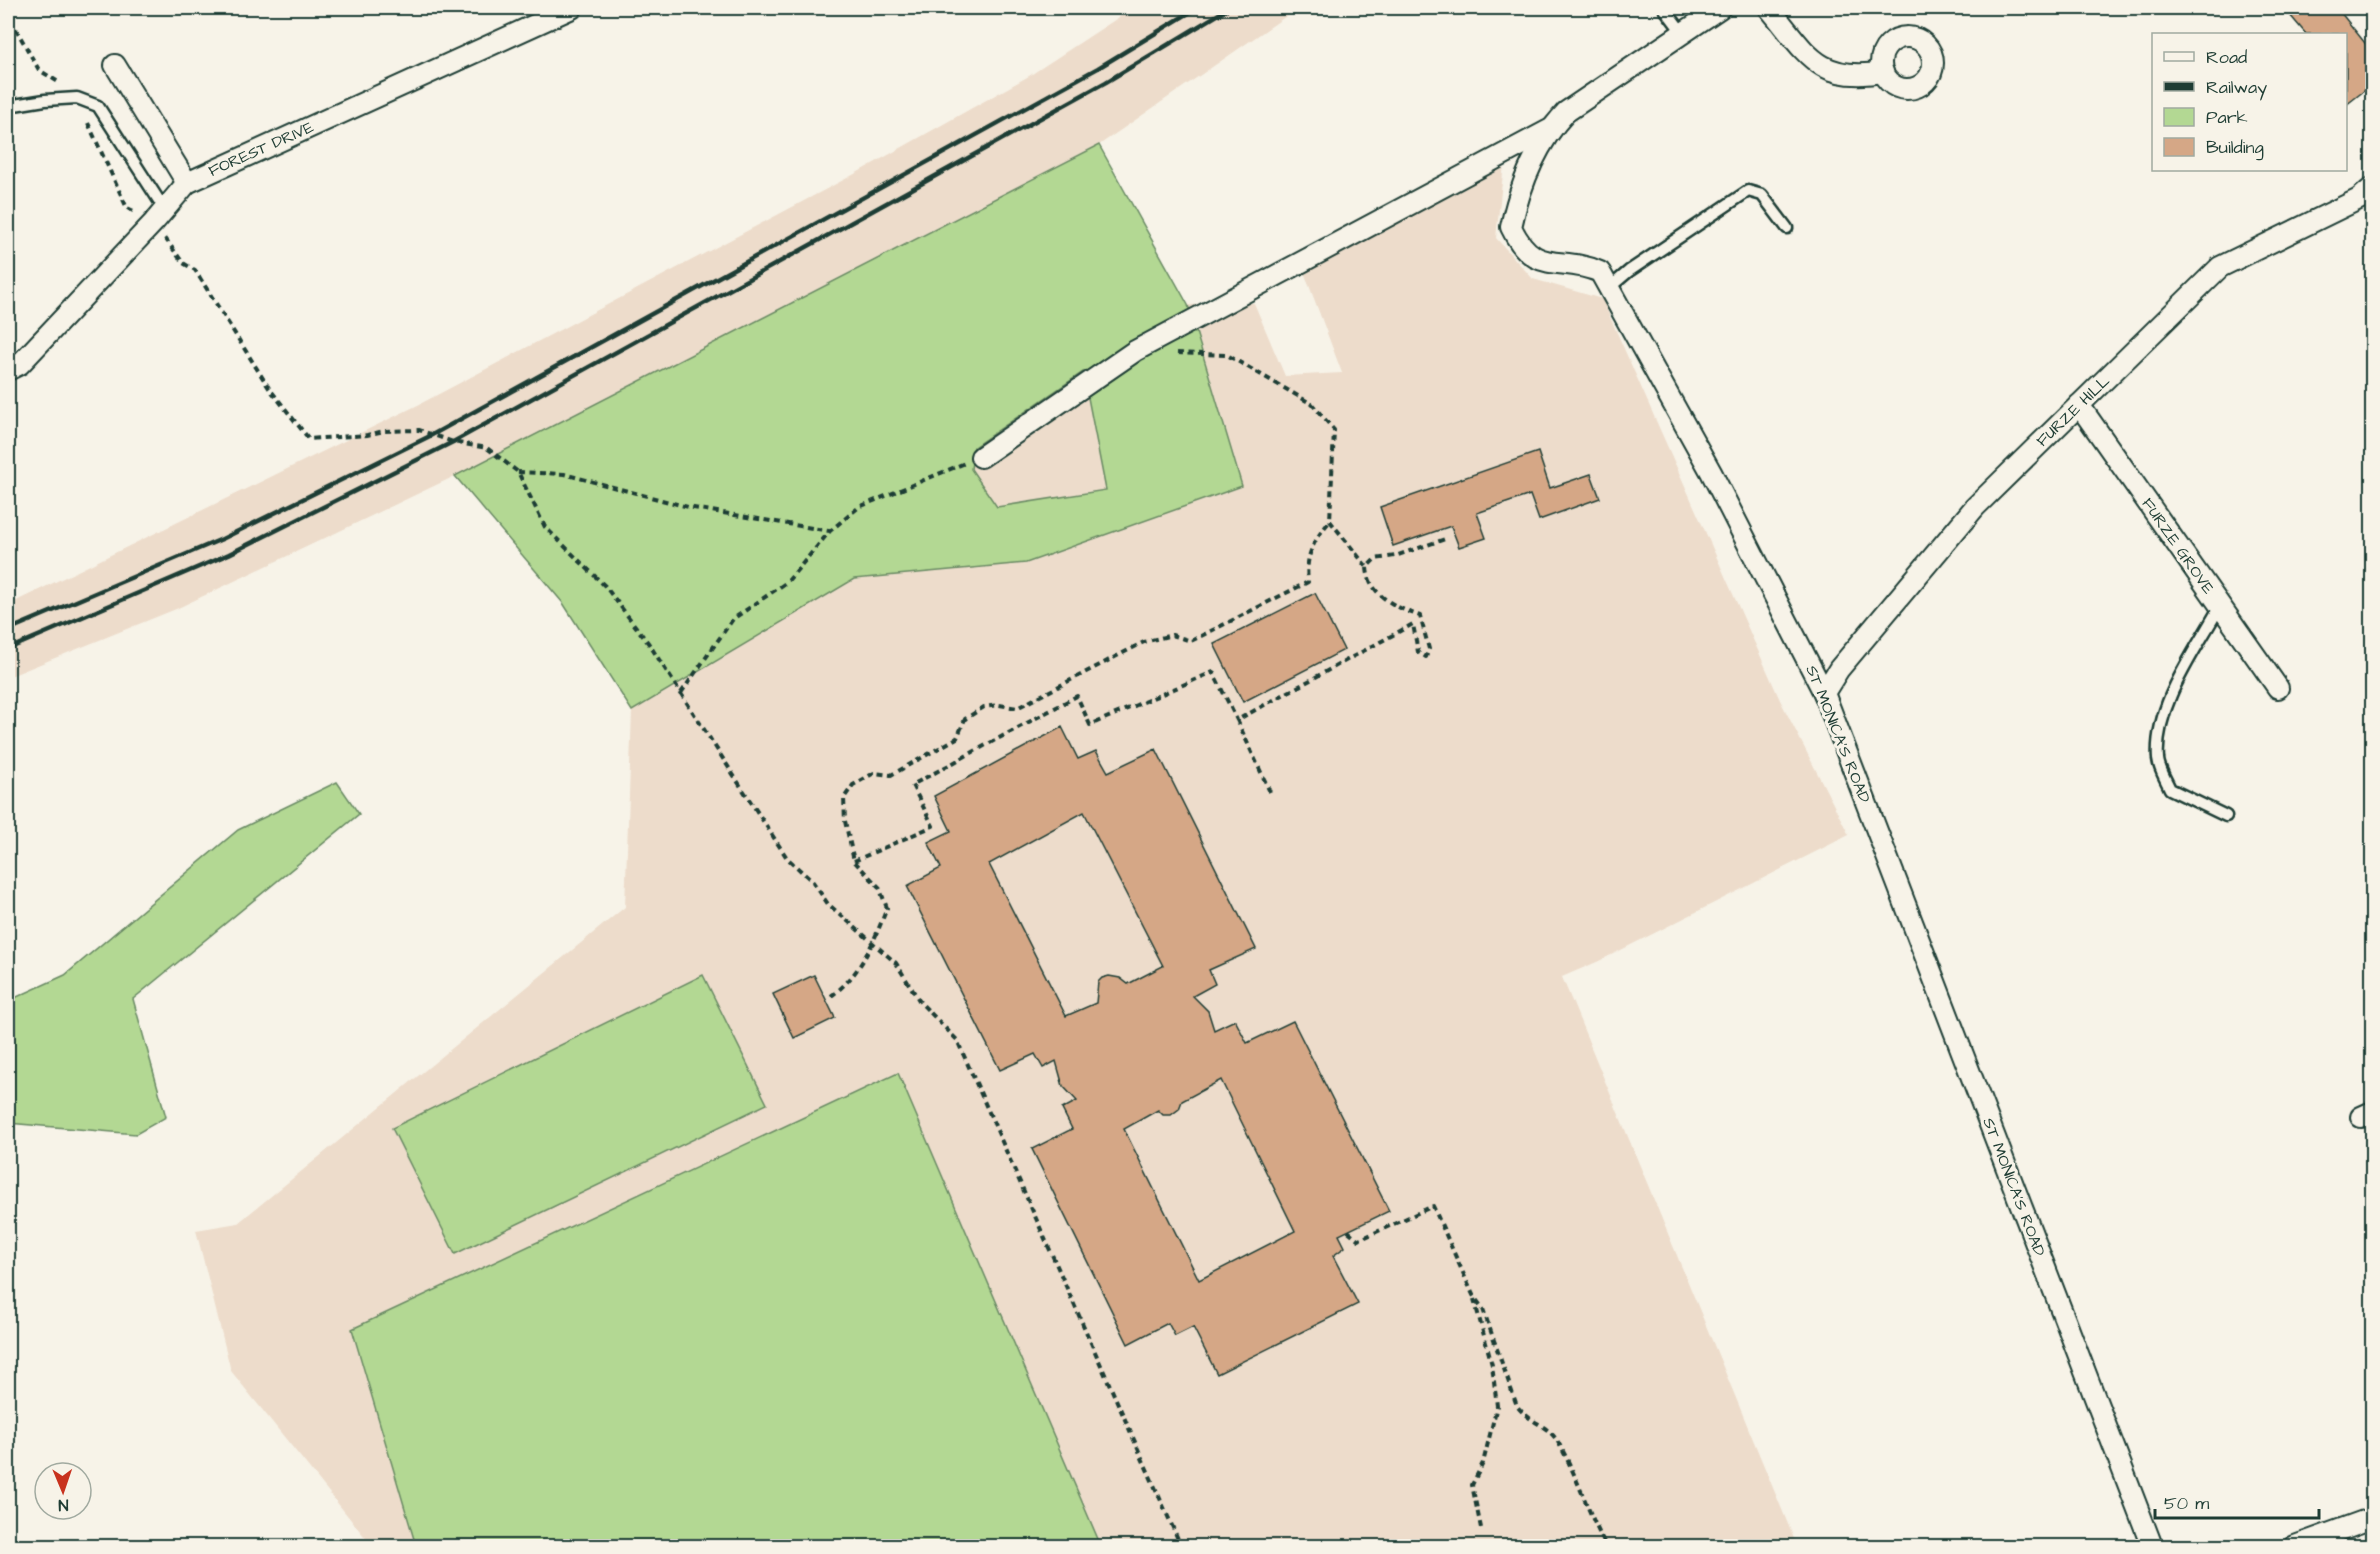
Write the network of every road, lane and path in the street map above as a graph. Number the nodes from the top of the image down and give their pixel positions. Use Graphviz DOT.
graph roads {
  1 [pos="572,8"];
  2 [pos="1664,8"];
  3 [pos="1720,8"];
  4 [pos="1769,8"];
  5 [pos="8,21"];
  6 [pos="1682,32"];
  7 [pos="115,65"];
  8 [pos="1883,72"];
  9 [pos="77,98"];
  10 [pos="8,106"];
  11 [pos="1549,130"];
  12 [pos="187,183"];
  13 [pos="2373,188"];
  14 [pos="159,216"];
  15 [pos="1786,228"];
  16 [pos="1609,288"];
  17 [pos="1169,352"];
  18 [pos="8,370"];
  19 [pos="2079,405"];
  20 [pos="981,457"];
  21 [pos="518,472"];
  22 [pos="1330,521"];
  23 [pos="830,531"];
  24 [pos="1445,539"];
  25 [pos="1367,567"];
  26 [pos="2220,606"];
  27 [pos="2278,688"];
  28 [pos="681,693"];
  29 [pos="1824,693"];
  30 [pos="1237,720"];
  31 [pos="1270,792"];
  32 [pos="2226,816"];
  33 [pos="854,861"];
  34 [pos="873,942"];
  35 [pos="831,996"];
  36 [pos="1348,1230"];
  37 [pos="1473,1295"];
  38 [pos="2373,1518"];
  39 [pos="1481,1528"];
  40 [pos="1181,1546"];
  41 [pos="1606,1546"];
  42 [pos="2152,1546"];
  43 [pos="2295,1546"];
  1 -- 12 [label="street, FOREST DRIVE"];
  2 -- 6 [label="lane"];
  3 -- 6 [label="street, ST MONICA'S ROAD"];
  4 -- 8 [label="street"];
  5 -- 9 [label="path"];
  6 -- 11 [label="street, ST MONICA'S ROAD"];
  7 -- 12 [label="street"];
  9 -- 10 [label="lane"];
  9 -- 14 [label="lane"];
  9 -- 14 [label="path"];
  11 -- 16 [label="street, ST MONICA'S ROAD"];
  11 -- 20 [label="street"];
  12 -- 14 [label="street, FOREST DRIVE"];
  13 -- 19 [label="street, FURZE HILL"];
  14 -- 18 [label="street, FOREST DRIVE"];
  14 -- 21 [label="path"];
  15 -- 16 [label="lane"];
  16 -- 29 [label="street, ST MONICA'S ROAD"];
  17 -- 22 [label="path"];
  19 -- 26 [label="street, FURZE GROVE"];
  19 -- 29 [label="street, FURZE HILL"];
  20 -- 23 [label="path"];
  21 -- 23 [label="path"];
  21 -- 28 [label="path"];
  22 -- 25 [label="path"];
  22 -- 33 [label="path"];
  23 -- 28 [label="path"];
  24 -- 25 [label="path"];
  25 -- 30 [label="path"];
  26 -- 27 [label="street, FURZE GROVE"];
  26 -- 32 [label="lane"];
  28 -- 34 [label="path"];
  29 -- 42 [label="street, ST MONICA'S ROAD"];
  30 -- 31 [label="path"];
  30 -- 33 [label="path"];
  33 -- 34 [label="path"];
  34 -- 35 [label="path"];
  34 -- 40 [label="path"];
  36 -- 37 [label="path"];
  37 -- 39 [label="path"];
  37 -- 41 [label="path"];
  38 -- 43 [label="street"];
}
